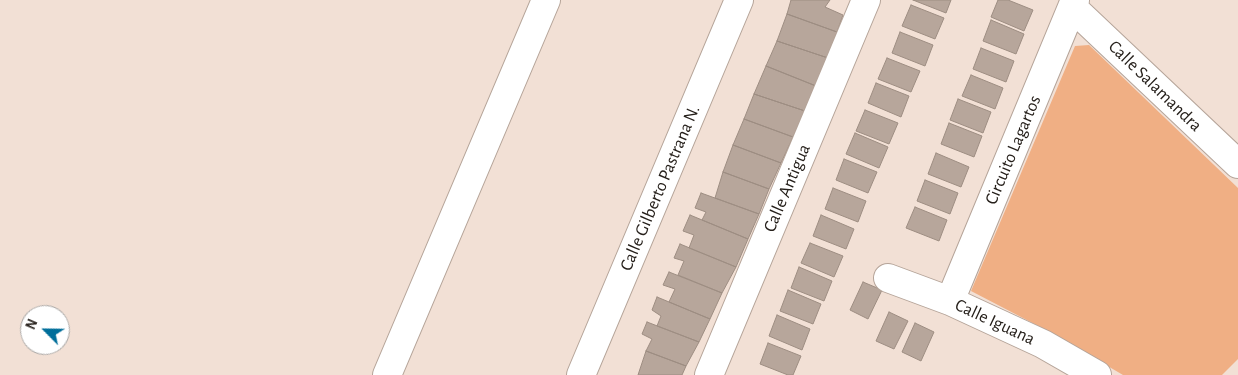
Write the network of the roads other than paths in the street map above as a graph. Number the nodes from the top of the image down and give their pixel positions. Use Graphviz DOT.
graph roads {
  1 [pos="546,0"];
  2 [pos="739,0"];
  3 [pos="866,0"];
  4 [pos="1074,3"];
  5 [pos="1238,164"];
  6 [pos="888,278"];
  7 [pos="950,300"];
  8 [pos="387,375"];
  9 [pos="581,375"];
  10 [pos="709,375"];
  11 [pos="1097,375"];
  1 -- 8 [label="street"];
  2 -- 9 [label="street, Calle Gilberto Pastrana N."];
  3 -- 10 [label="street, Calle Antigua"];
  4 -- 5 [label="street, Calle Salamandra"];
  4 -- 7 [label="street, Circuito Lagartos"];
  6 -- 7 [label="street, Calle Iguana"];
  7 -- 11 [label="street, Calle Iguana"];
}
